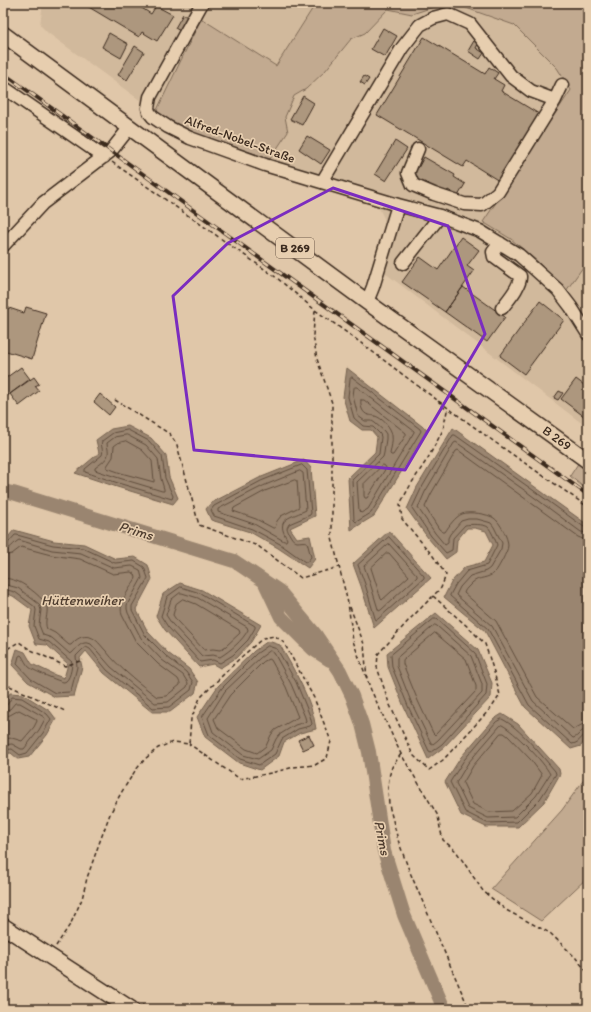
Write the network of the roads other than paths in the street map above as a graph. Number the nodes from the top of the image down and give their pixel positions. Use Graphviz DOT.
graph roads {
  1 [pos="202,3"];
  2 [pos="3,34"];
  3 [pos="562,85"];
  4 [pos="3,87"];
  5 [pos="555,100"];
  6 [pos="130,127"];
  7 [pos="418,149"];
  8 [pos="104,157"];
  9 [pos="322,182"];
  10 [pos="398,205"];
  11 [pos="440,216"];
  12 [pos="500,243"];
  13 [pos="3,246"];
  14 [pos="403,263"];
  15 [pos="368,302"];
  16 [pos="502,308"];
  17 [pos="588,334"];
  18 [pos="588,461"];
  19 [pos="3,926"];
  20 [pos="132,1009"];
  1 -- 9 [label="street, Alfred-Nobel-Straße"];
  2 -- 6 [label="main road, B 269 / B 269"];
  3 -- 5 [label="street"];
  4 -- 8 [label="street"];
  5 -- 7 [label="street"];
  5 -- 9 [label="street"];
  6 -- 8 [label="street"];
  6 -- 15 [label="main road, B 269 / B 269"];
  8 -- 13 [label="street"];
  9 -- 10 [label="street, Alfred-Nobel-Straße"];
  10 -- 11 [label="street, Alfred-Nobel-Straße"];
  10 -- 15 [label="street"];
  11 -- 12 [label="street, Alfred-Nobel-Straße"];
  11 -- 14 [label="street"];
  12 -- 16 [label="street"];
  12 -- 17 [label="street, Alfred-Nobel-Straße"];
  15 -- 18 [label="main road, B 269 / B 269"];
  19 -- 20 [label="main road"];
}
